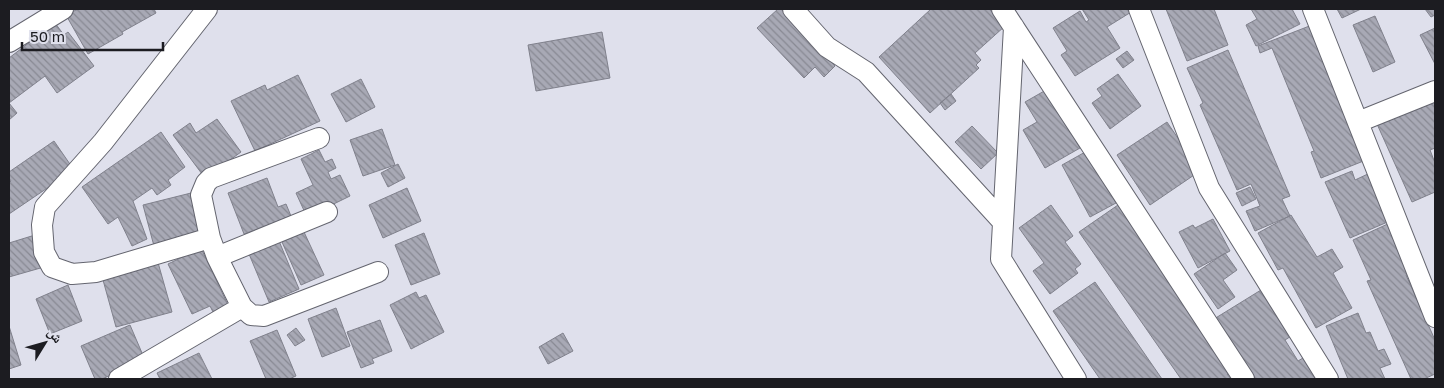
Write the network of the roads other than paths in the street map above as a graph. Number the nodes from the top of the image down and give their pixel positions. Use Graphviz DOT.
graph roads {
  1 [pos="63,9"];
  2 [pos="207,9"];
  3 [pos="793,9"];
  4 [pos="1002,9"];
  5 [pos="1139,9"];
  6 [pos="1312,9"];
  7 [pos="1014,27"];
  8 [pos="9,42"];
  9 [pos="1435,91"];
  10 [pos="1358,122"];
  11 [pos="319,138"];
  12 [pos="328,212"];
  13 [pos="1003,222"];
  14 [pos="210,238"];
  15 [pos="216,257"];
  16 [pos="378,272"];
  17 [pos="242,308"];
  18 [pos="1435,317"];
  19 [pos="119,379"];
  20 [pos="1076,379"];
  21 [pos="1244,379"];
  22 [pos="1328,379"];
  1 -- 8 [label="street"];
  2 -- 14 [label="street"];
  3 -- 13 [label="street"];
  4 -- 7 [label="street"];
  5 -- 22 [label="street"];
  6 -- 10 [label="street"];
  7 -- 13 [label="street"];
  7 -- 21 [label="street"];
  9 -- 10 [label="street"];
  10 -- 18 [label="street"];
  11 -- 14 [label="street"];
  12 -- 15 [label="street"];
  13 -- 20 [label="street"];
  14 -- 15 [label="street"];
  15 -- 17 [label="street"];
  16 -- 17 [label="street"];
  17 -- 19 [label="street"];
}
